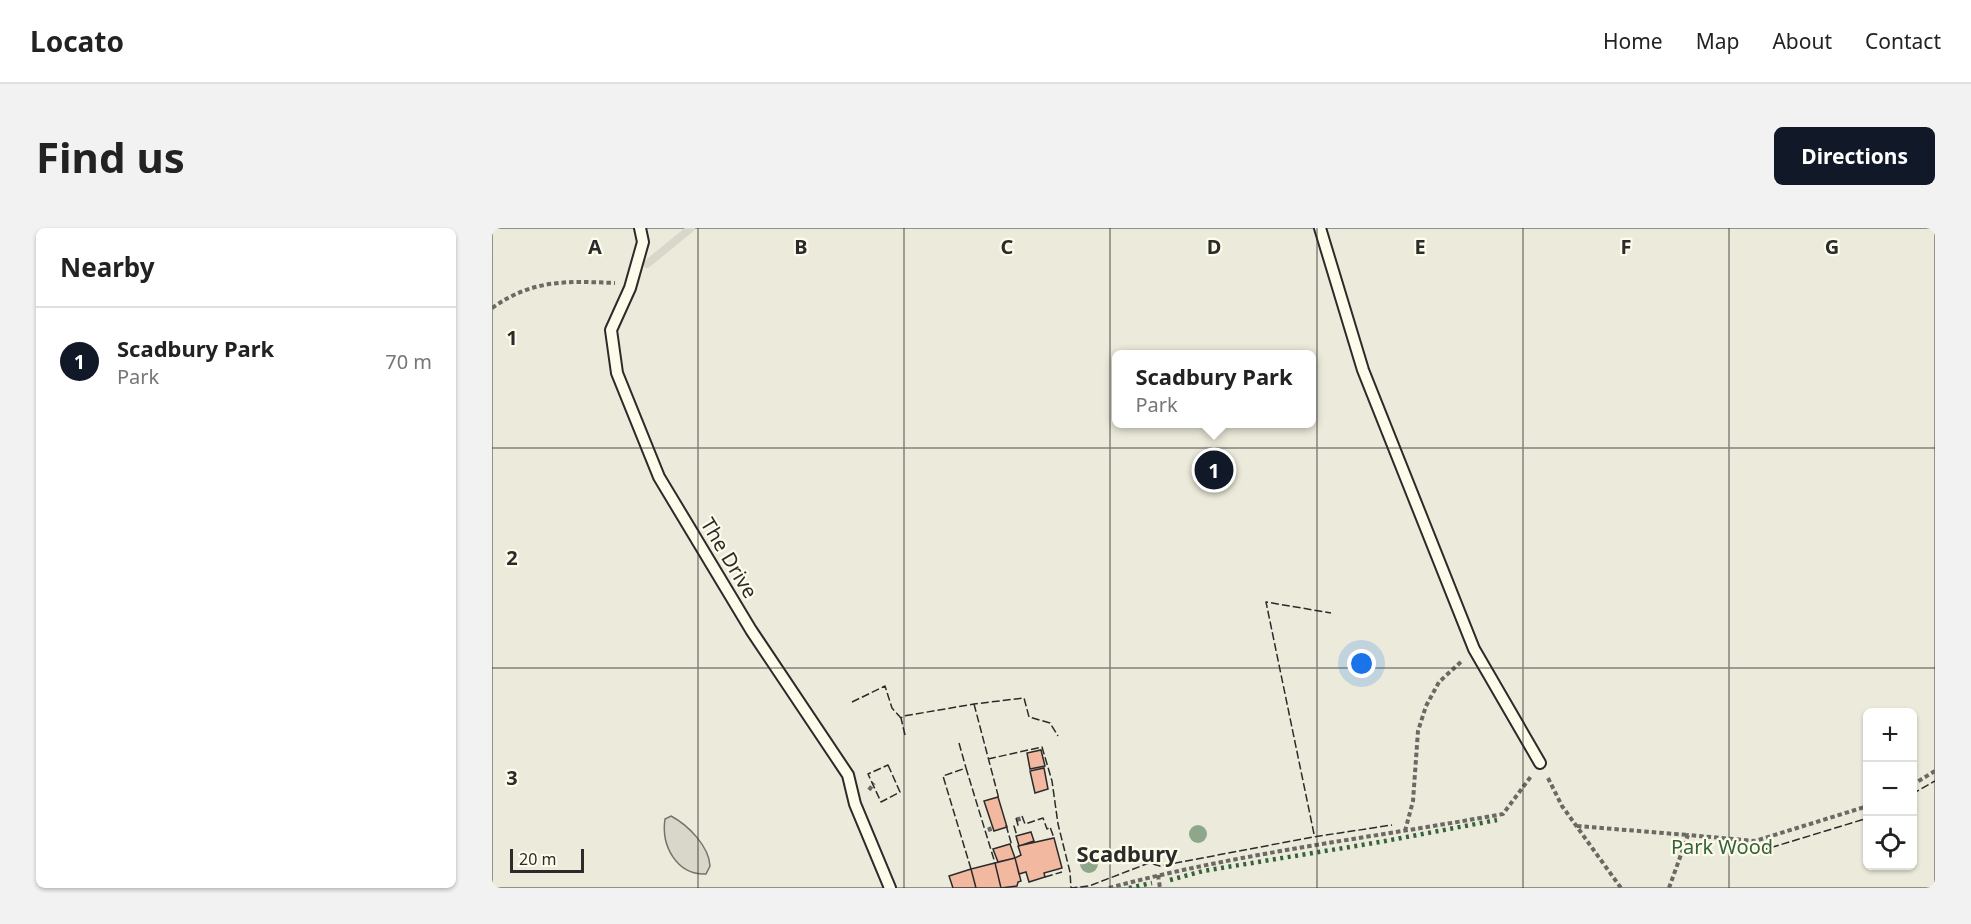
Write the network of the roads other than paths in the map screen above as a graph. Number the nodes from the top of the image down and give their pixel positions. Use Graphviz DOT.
graph roads {
  1 [pos="640,228"];
  2 [pos="1320,228"];
  3 [pos="1540,763"];
  4 [pos="890,888"];
  1 -- 4 [label="lane, The Drive"];
  2 -- 3 [label="lane"];
}
